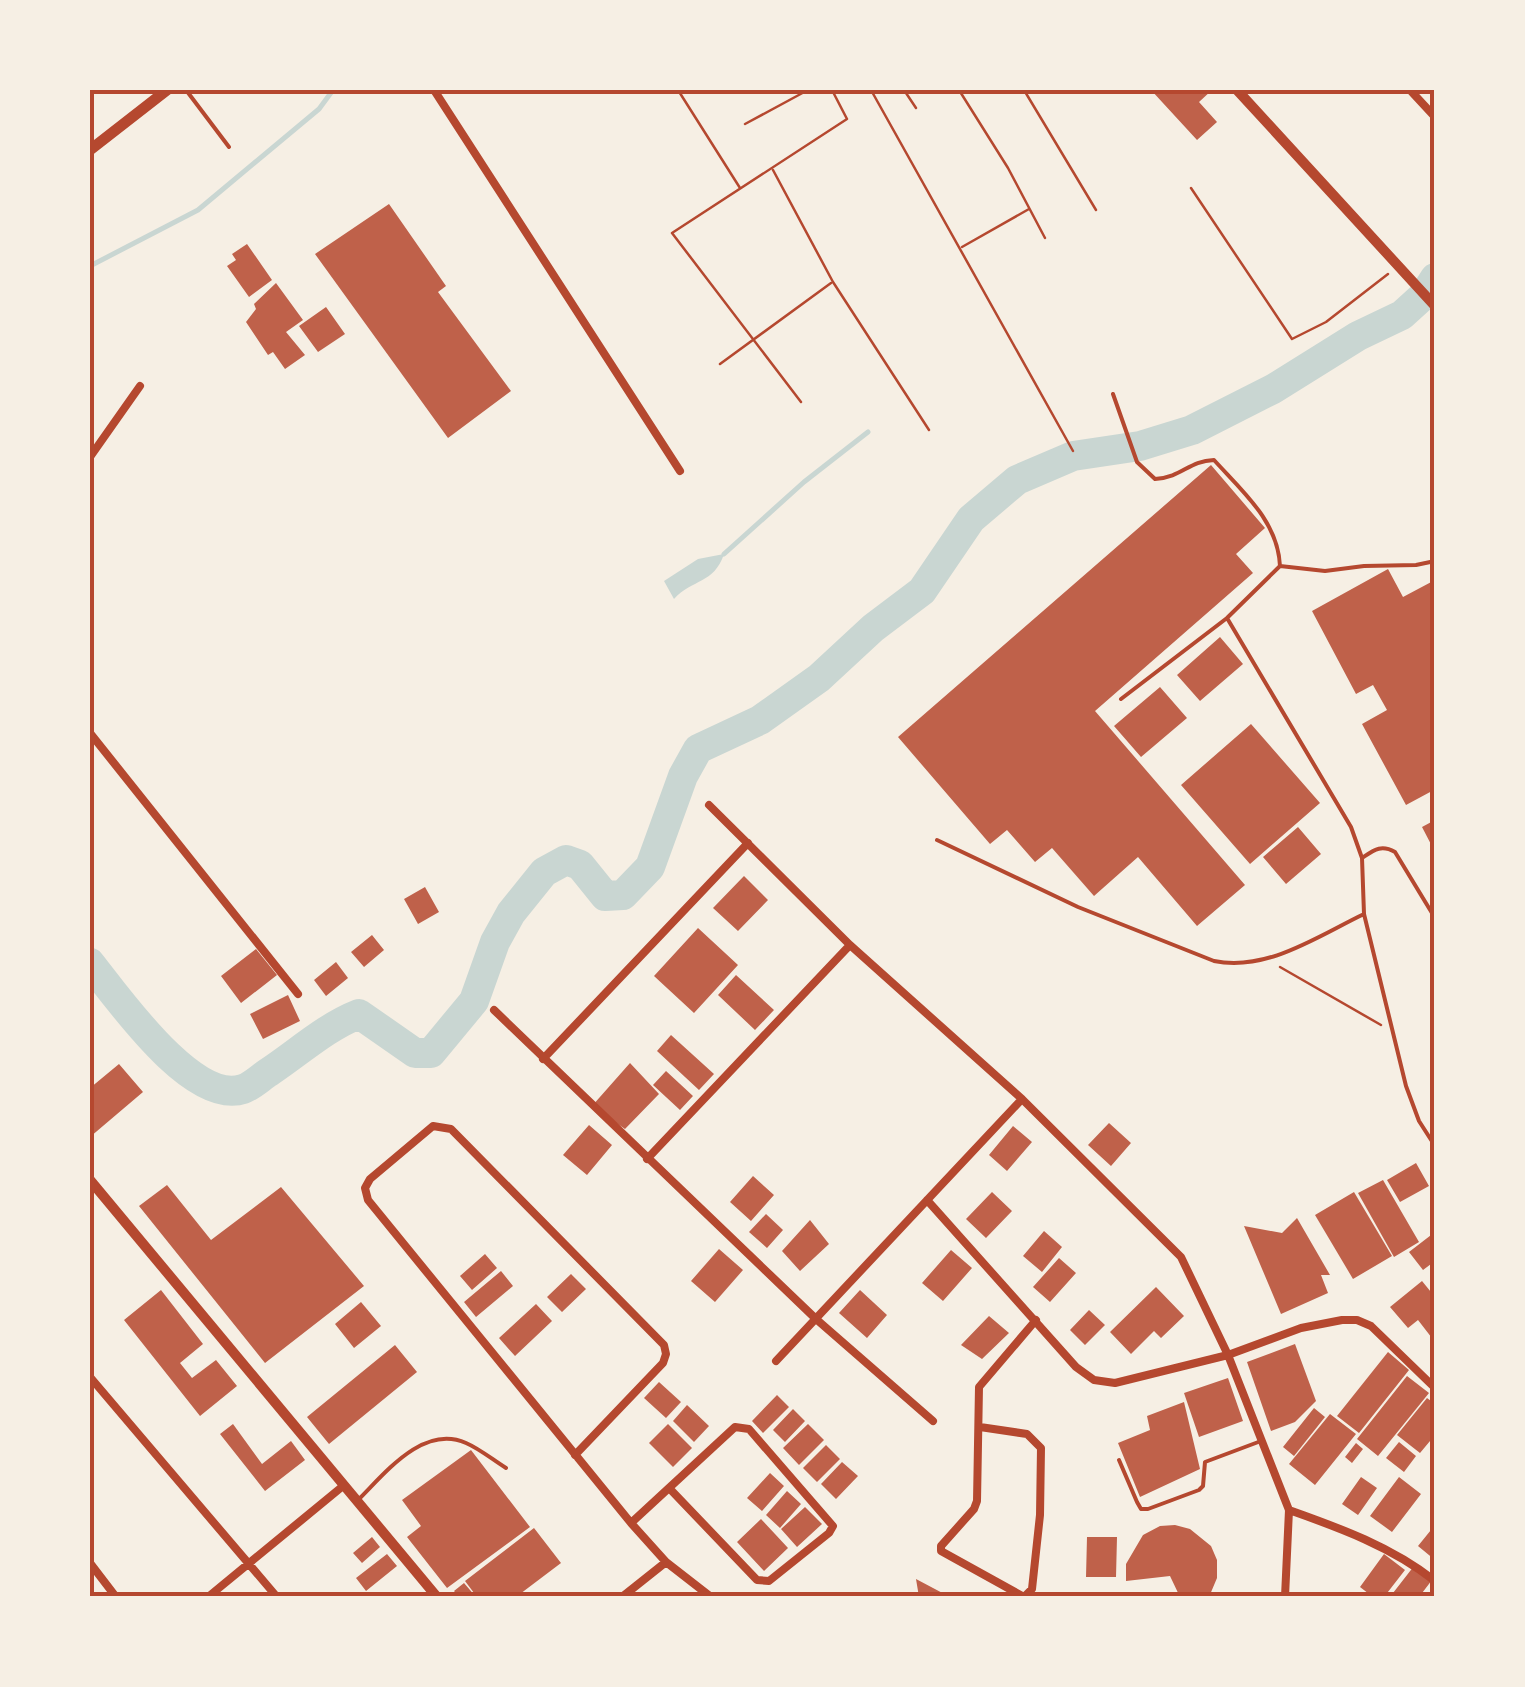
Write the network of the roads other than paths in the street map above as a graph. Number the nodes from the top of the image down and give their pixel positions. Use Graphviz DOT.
graph roads {
  1 [pos="186,90"];
  2 [pos="434,90"];
  3 [pos="1237,90"];
  4 [pos="1410,90"];
  5 [pos="165,91"];
  6 [pos="1435,117"];
  7 [pos="230,146"];
  8 [pos="90,150"];
  9 [pos="1434,306"];
  10 [pos="140,386"];
  11 [pos="1113,394"];
  12 [pos="90,456"];
  13 [pos="680,471"];
  14 [pos="1435,560"];
  15 [pos="1280,566"];
  16 [pos="1227,618"];
  17 [pos="1122,698"];
  18 [pos="90,733"];
  19 [pos="709,805"];
  20 [pos="937,840"];
  21 [pos="748,843"];
  22 [pos="1362,858"];
  23 [pos="1364,914"];
  24 [pos="1435,918"];
  25 [pos="850,944"];
  26 [pos="298,994"];
  27 [pos="494,1010"];
  28 [pos="542,1058"];
  29 [pos="1022,1099"];
  30 [pos="1434,1144"];
  31 [pos="647,1158"];
  32 [pos="90,1180"];
  33 [pos="927,1200"];
  34 [pos="816,1318"];
  35 [pos="1036,1320"];
  36 [pos="1228,1355"];
  37 [pos="776,1361"];
  38 [pos="1435,1368"];
  39 [pos="90,1377"];
  40 [pos="1424,1378"];
  41 [pos="1435,1388"];
  42 [pos="932,1420"];
  43 [pos="980,1427"];
  44 [pos="1264,1440"];
  45 [pos="575,1455"];
  46 [pos="1118,1460"];
  47 [pos="506,1468"];
  48 [pos="343,1486"];
  49 [pos="670,1489"];
  50 [pos="356,1501"];
  51 [pos="1288,1510"];
  52 [pos="631,1524"];
  53 [pos="666,1562"];
  54 [pos="90,1563"];
  55 [pos="249,1564"];
  56 [pos="1435,1580"];
  57 [pos="116,1597"];
  58 [pos="208,1597"];
  59 [pos="277,1597"];
  60 [pos="436,1597"];
  61 [pos="622,1597"];
  62 [pos="711,1597"];
  63 [pos="1286,1597"];
  1 -- 7 [label="lane"];
  2 -- 13 [label="street"];
  3 -- 9 [label="street"];
  4 -- 6 [label="street"];
  5 -- 8 [label="main road"];
  10 -- 12 [label="street"];
  11 -- 15 [label="lane"];
  14 -- 15 [label="lane"];
  15 -- 16 [label="lane"];
  16 -- 17 [label="lane"];
  16 -- 22 [label="lane"];
  18 -- 26 [label="street"];
  19 -- 21 [label="street"];
  20 -- 23 [label="lane"];
  21 -- 25 [label="street"];
  21 -- 28 [label="street"];
  22 -- 23 [label="lane"];
  22 -- 24 [label="lane"];
  23 -- 30 [label="lane"];
  25 -- 29 [label="street"];
  25 -- 31 [label="street"];
  27 -- 28 [label="street"];
  28 -- 31 [label="street"];
  29 -- 33 [label="street"];
  29 -- 36 [label="street"];
  31 -- 34 [label="street"];
  32 -- 48 [label="street"];
  33 -- 34 [label="street"];
  33 -- 35 [label="street"];
  34 -- 37 [label="street"];
  34 -- 42 [label="street"];
  35 -- 36 [label="street"];
  35 -- 43 [label="street"];
  36 -- 40 [label="street"];
  36 -- 44 [label="street"];
  38 -- 40 [label="street"];
  39 -- 55 [label="street"];
  40 -- 41 [label="street"];
  43 -- 43 [label="street"];
  44 -- 46 [label="lane"];
  44 -- 51 [label="street"];
  45 -- 45 [label="street"];
  45 -- 52 [label="street"];
  47 -- 50 [label="lane"];
  48 -- 50 [label="street"];
  48 -- 55 [label="street"];
  49 -- 49 [label="street"];
  49 -- 52 [label="street"];
  50 -- 60 [label="street"];
  51 -- 56 [label="street"];
  51 -- 63 [label="street"];
  52 -- 53 [label="street"];
  53 -- 61 [label="street"];
  53 -- 62 [label="street"];
  54 -- 57 [label="street"];
  55 -- 58 [label="street"];
  55 -- 59 [label="street"];
}
